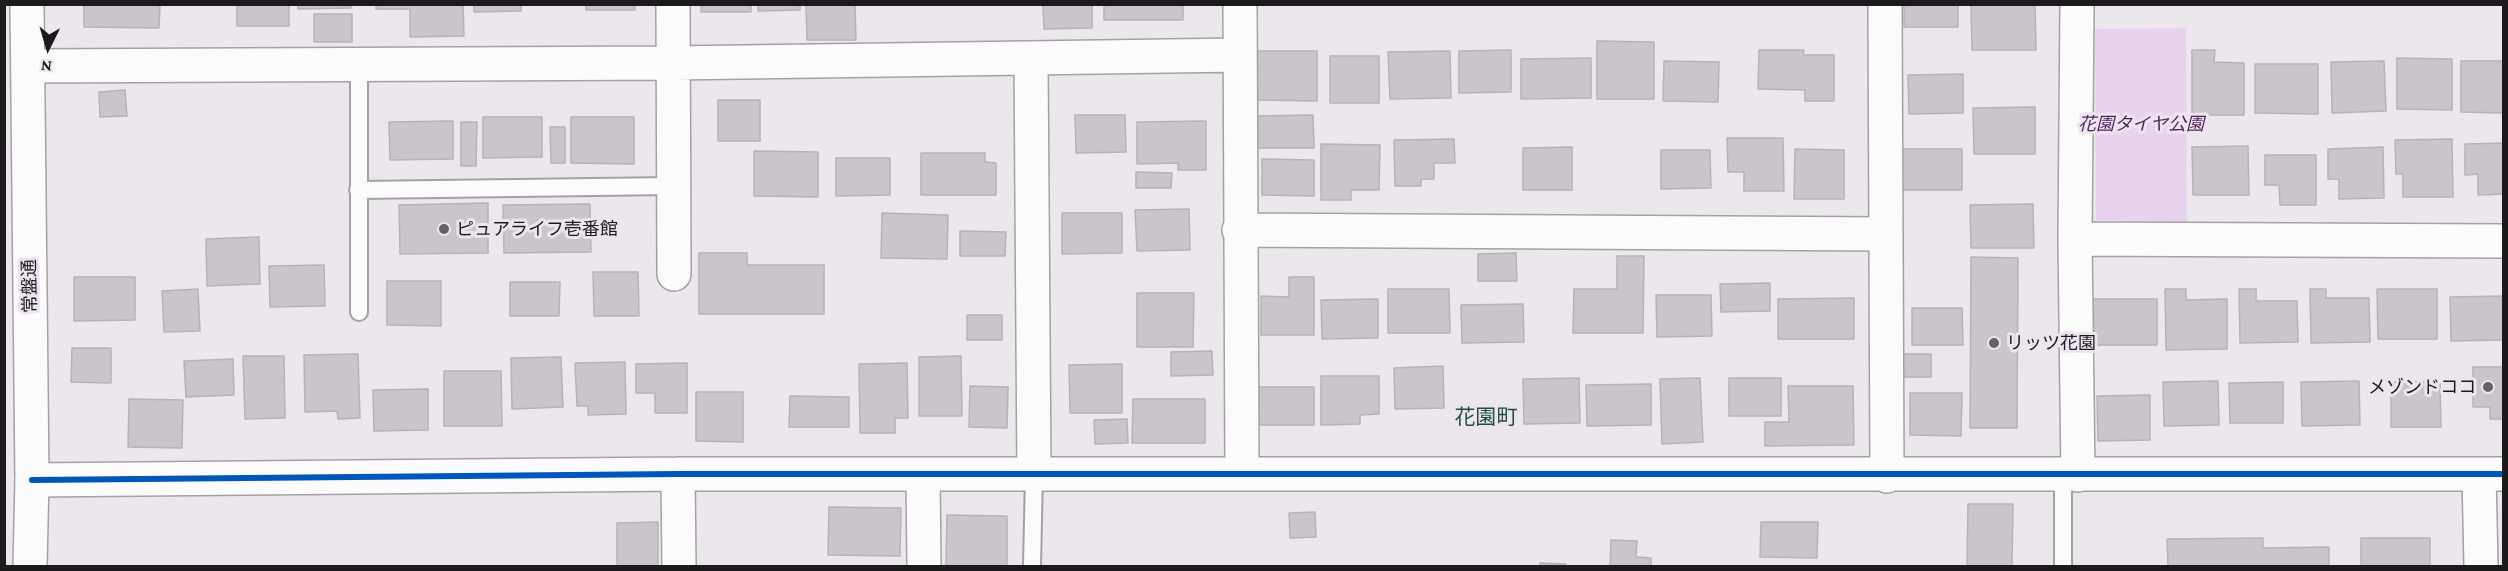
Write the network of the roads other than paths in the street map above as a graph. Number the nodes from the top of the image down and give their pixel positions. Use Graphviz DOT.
graph roads {
  1 [pos="27,4"];
  2 [pos="673,4"];
  3 [pos="1240,4"];
  4 [pos="1886,4"];
  5 [pos="2077,4"];
  6 [pos="1240,55"];
  7 [pos="1031,60"];
  8 [pos="673,63"];
  9 [pos="359,64"];
  10 [pos="28,66"];
  11 [pos="673,186"];
  12 [pos="358,190"];
  13 [pos="1239,230"];
  14 [pos="1885,234"];
  15 [pos="2074,239"];
  16 [pos="2504,241"];
  17 [pos="674,274"];
  18 [pos="359,312"];
  19 [pos="1242,473"];
  20 [pos="678,474"];
  21 [pos="2491,474"];
  22 [pos="924,475"];
  23 [pos="1034,475"];
  24 [pos="2070,475"];
  25 [pos="1887,476"];
  26 [pos="32,480"];
  27 [pos="30,567"];
  28 [pos="679,567"];
  29 [pos="924,567"];
  30 [pos="1032,567"];
  31 [pos="2063,567"];
  32 [pos="2481,567"];
  1 -- 10 [label="street, 常盤通"];
  2 -- 8 [label="street"];
  3 -- 6 [label="street"];
  4 -- 14 [label="street"];
  5 -- 15 [label="street"];
  6 -- 7 [label="street"];
  6 -- 13 [label="street"];
  7 -- 8 [label="street"];
  7 -- 23 [label="street"];
  8 -- 9 [label="street"];
  8 -- 11 [label="street"];
  9 -- 10 [label="street"];
  9 -- 12 [label="lane"];
  10 -- 26 [label="street, 常盤通"];
  11 -- 12 [label="lane"];
  11 -- 17 [label="street"];
  12 -- 18 [label="lane"];
  13 -- 14 [label="street"];
  13 -- 19 [label="street"];
  14 -- 25 [label="street"];
  15 -- 16 [label="street"];
  15 -- 24 [label="street"];
  19 -- 23 [label="street"];
  19 -- 25 [label="street"];
  20 -- 22 [label="street"];
  20 -- 26 [label="street"];
  20 -- 28 [label="street"];
  21 -- 24 [label="street"];
  21 -- 32 [label="street"];
  22 -- 23 [label="street"];
  22 -- 29 [label="street"];
  23 -- 30 [label="lane"];
  24 -- 25 [label="street"];
  24 -- 31 [label="lane"];
  26 -- 27 [label="street, 常盤通"];
}
